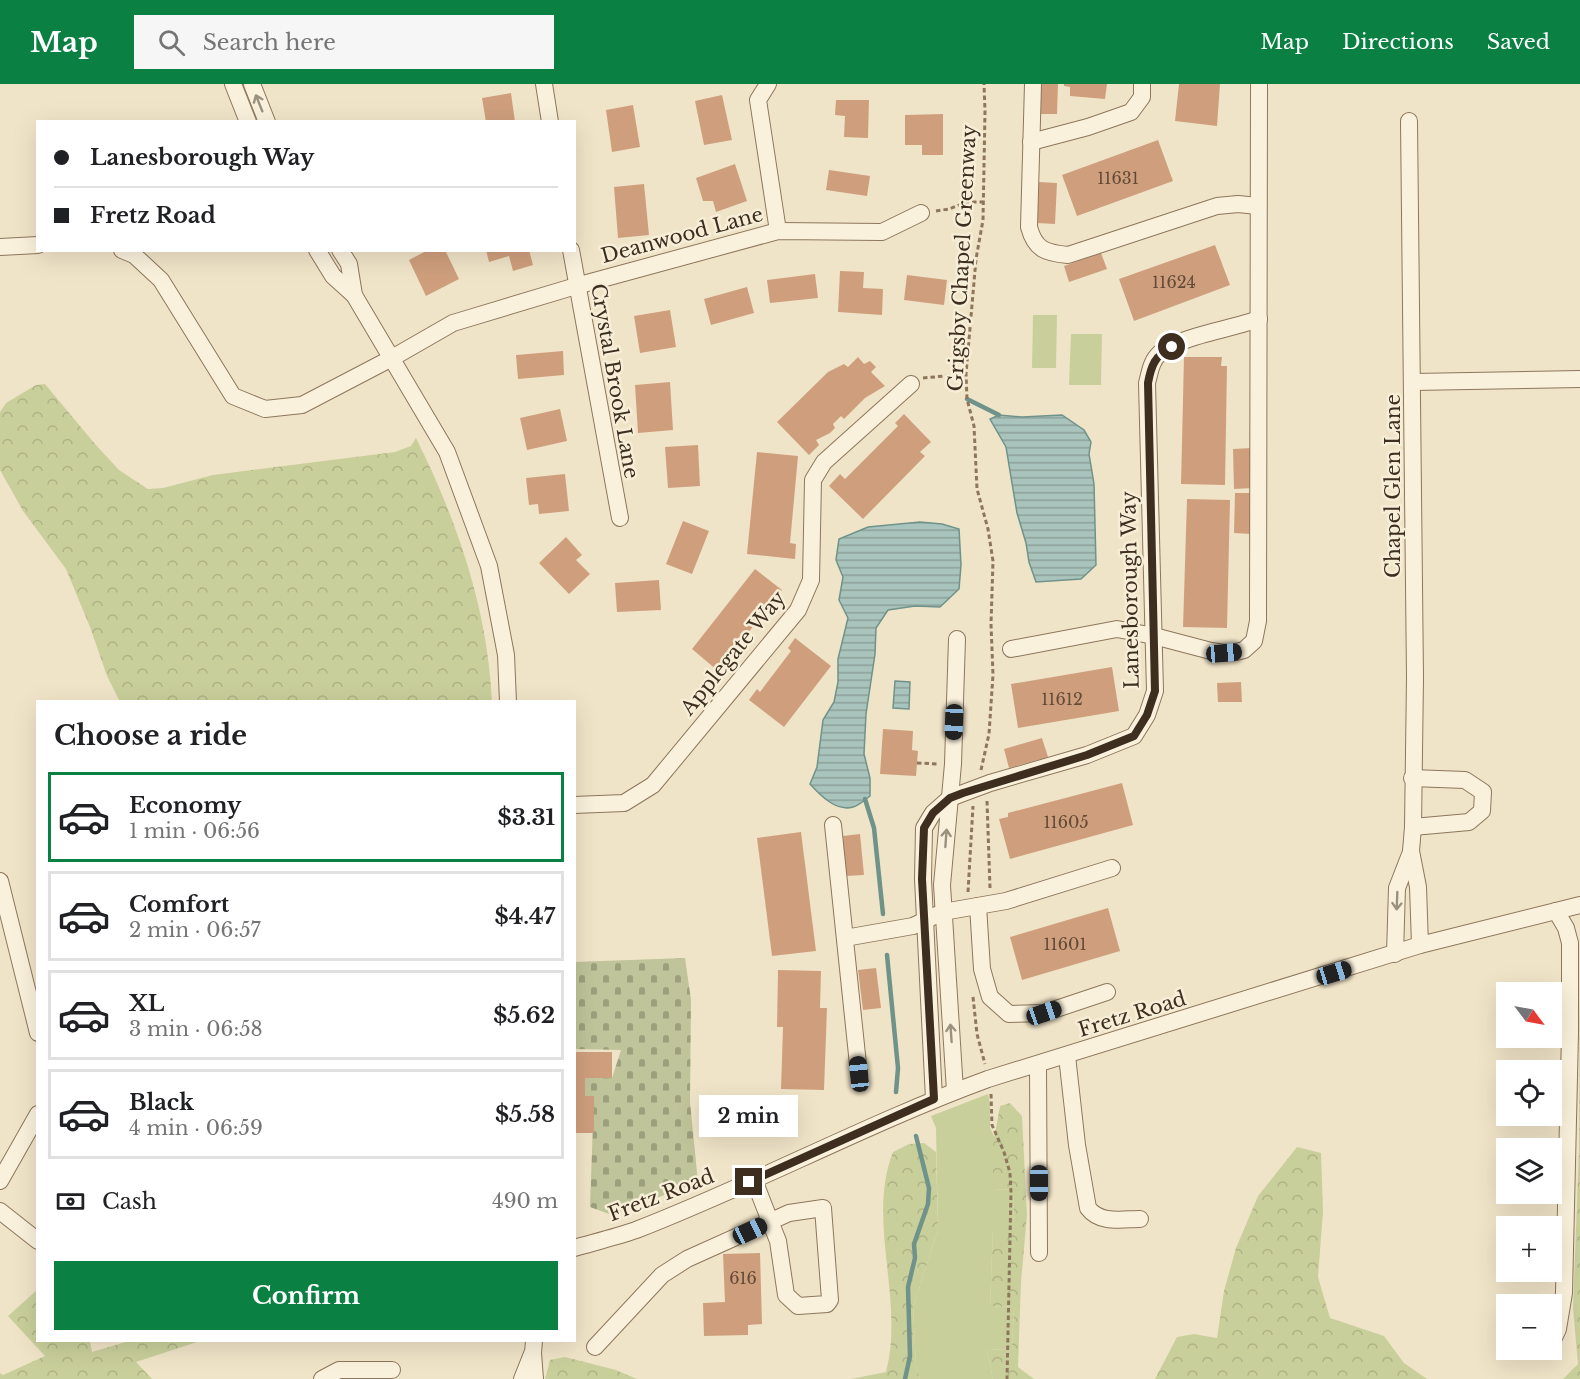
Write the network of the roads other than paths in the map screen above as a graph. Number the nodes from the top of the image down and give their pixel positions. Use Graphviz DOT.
graph roads {
  1 [pos="233,84"];
  2 [pos="252,84"];
  3 [pos="544,84"];
  4 [pos="768,84"];
  5 [pos="1033,84"];
  6 [pos="1142,84"];
  7 [pos="1259,84"];
  8 [pos="247,120"];
  9 [pos="266,120"];
  10 [pos="550,120"];
  11 [pos="1409,121"];
  12 [pos="1031,142"];
  13 [pos="1258,206"];
  14 [pos="921,213"];
  15 [pos="778,231"];
  16 [pos="36,245"];
  17 [pos="0,247"];
  18 [pos="127,252"];
  19 [pos="318,252"];
  20 [pos="341,252"];
  21 [pos="571,252"];
  22 [pos="576,286"];
  23 [pos="354,295"];
  24 [pos="1259,319"];
  25 [pos="392,358"];
  26 [pos="1580,379"];
  27 [pos="1413,382"];
  28 [pos="911,384"];
  29 [pos="620,518"];
  30 [pos="1154,636"];
  31 [pos="957,639"];
  32 [pos="1011,649"];
  33 [pos="508,700"];
  34 [pos="1412,778"];
  35 [pos="950,798"];
  36 [pos="576,805"];
  37 [pos="833,825"];
  38 [pos="1413,827"];
  39 [pos="1411,851"];
  40 [pos="1112,868"];
  41 [pos="0,881"];
  42 [pos="985,905"];
  43 [pos="1580,905"];
  44 [pos="1556,911"];
  45 [pos="943,912"];
  46 [pos="925,920"];
  47 [pos="845,938"];
  48 [pos="1420,945"];
  49 [pos="1395,954"];
  50 [pos="1107,992"];
  51 [pos="950,1008"];
  52 [pos="930,1010"];
  53 [pos="36,1025"];
  54 [pos="1066,1056"];
  55 [pos="1038,1065"];
  56 [pos="859,1074"];
  57 [pos="955,1091"];
  58 [pos="934,1099"];
  59 [pos="36,1118"];
  60 [pos="754,1180"];
  61 [pos="0,1181"];
  62 [pos="0,1211"];
  63 [pos="1140,1219"];
  64 [pos="770,1221"];
  65 [pos="36,1239"];
  66 [pos="576,1247"];
  67 [pos="1039,1253"];
  68 [pos="1562,1305"];
  69 [pos="534,1347"];
  70 [pos="595,1347"];
  71 [pos="392,1370"];
  72 [pos="322,1379"];
  73 [pos="522,1379"];
  74 [pos="535,1379"];
  1 -- 8 [label="street"];
  9 -- 2 [label="street, one-way"];
  3 -- 10 [label="street"];
  4 -- 15 [label="street"];
  5 -- 12 [label="street"];
  6 -- 12 [label="street"];
  7 -- 13 [label="street"];
  11 -- 27 [label="street, Chapel Glen Lane"];
  12 -- 13 [label="street"];
  13 -- 24 [label="street"];
  14 -- 15 [label="street, Deanwood Lane"];
  15 -- 22 [label="street, Deanwood Lane"];
  16 -- 17 [label="street"];
  18 -- 25 [label="street, Deanwood Lane"];
  19 -- 23 [label="street"];
  20 -- 23 [label="street"];
  21 -- 22 [label="street, Crystal Brook Lane"];
  22 -- 25 [label="street, Deanwood Lane"];
  22 -- 29 [label="street, Crystal Brook Lane"];
  23 -- 25 [label="street"];
  24 -- 30 [label="street, Lanesborough Way"];
  24 -- 30 [label="street"];
  25 -- 33 [label="street"];
  26 -- 27 [label="street"];
  27 -- 34 [label="street, Chapel Glen Lane"];
  28 -- 36 [label="street, Applegate Way"];
  30 -- 32 [label="street"];
  30 -- 35 [label="street, Lanesborough Way"];
  31 -- 35 [label="street"];
  34 -- 38 [label="street, Chapel Glen Lane"];
  34 -- 38 [label="street"];
  45 -- 35 [label="street, one-way"];
  35 -- 46 [label="street, Lanesborough Way"];
  37 -- 47 [label="street"];
  38 -- 39 [label="street, Chapel Glen Lane"];
  39 -- 48 [label="street, Chapel Glen Lane"];
  39 -- 49 [label="street, Chapel Glen Lane, one-way"];
  40 -- 42 [label="street"];
  41 -- 53 [label="street"];
  42 -- 45 [label="street"];
  42 -- 50 [label="street"];
  43 -- 44 [label="street, Fretz Road"];
  44 -- 48 [label="street, Fretz Road"];
  44 -- 68 [label="street"];
  45 -- 46 [label="street"];
  45 -- 51 [label="street"];
  46 -- 47 [label="street"];
  46 -- 52 [label="street, Lanesborough Way"];
  47 -- 56 [label="street"];
  48 -- 49 [label="street, Fretz Road"];
  49 -- 54 [label="street, Fretz Road"];
  51 -- 52 [label="street"];
  57 -- 51 [label="street, one-way"];
  52 -- 58 [label="street, Lanesborough Way"];
  54 -- 55 [label="street, Fretz Road"];
  54 -- 63 [label="street"];
  55 -- 57 [label="street, Fretz Road"];
  55 -- 67 [label="street"];
  57 -- 58 [label="street, Fretz Road"];
  58 -- 60 [label="street, Fretz Road"];
  59 -- 61 [label="street"];
  60 -- 64 [label="street"];
  60 -- 66 [label="street, Fretz Road"];
  62 -- 65 [label="street"];
  64 -- 64 [label="street"];
  64 -- 70 [label="street"];
  69 -- 73 [label="street"];
  69 -- 74 [label="street"];
  71 -- 72 [label="street"];
}
